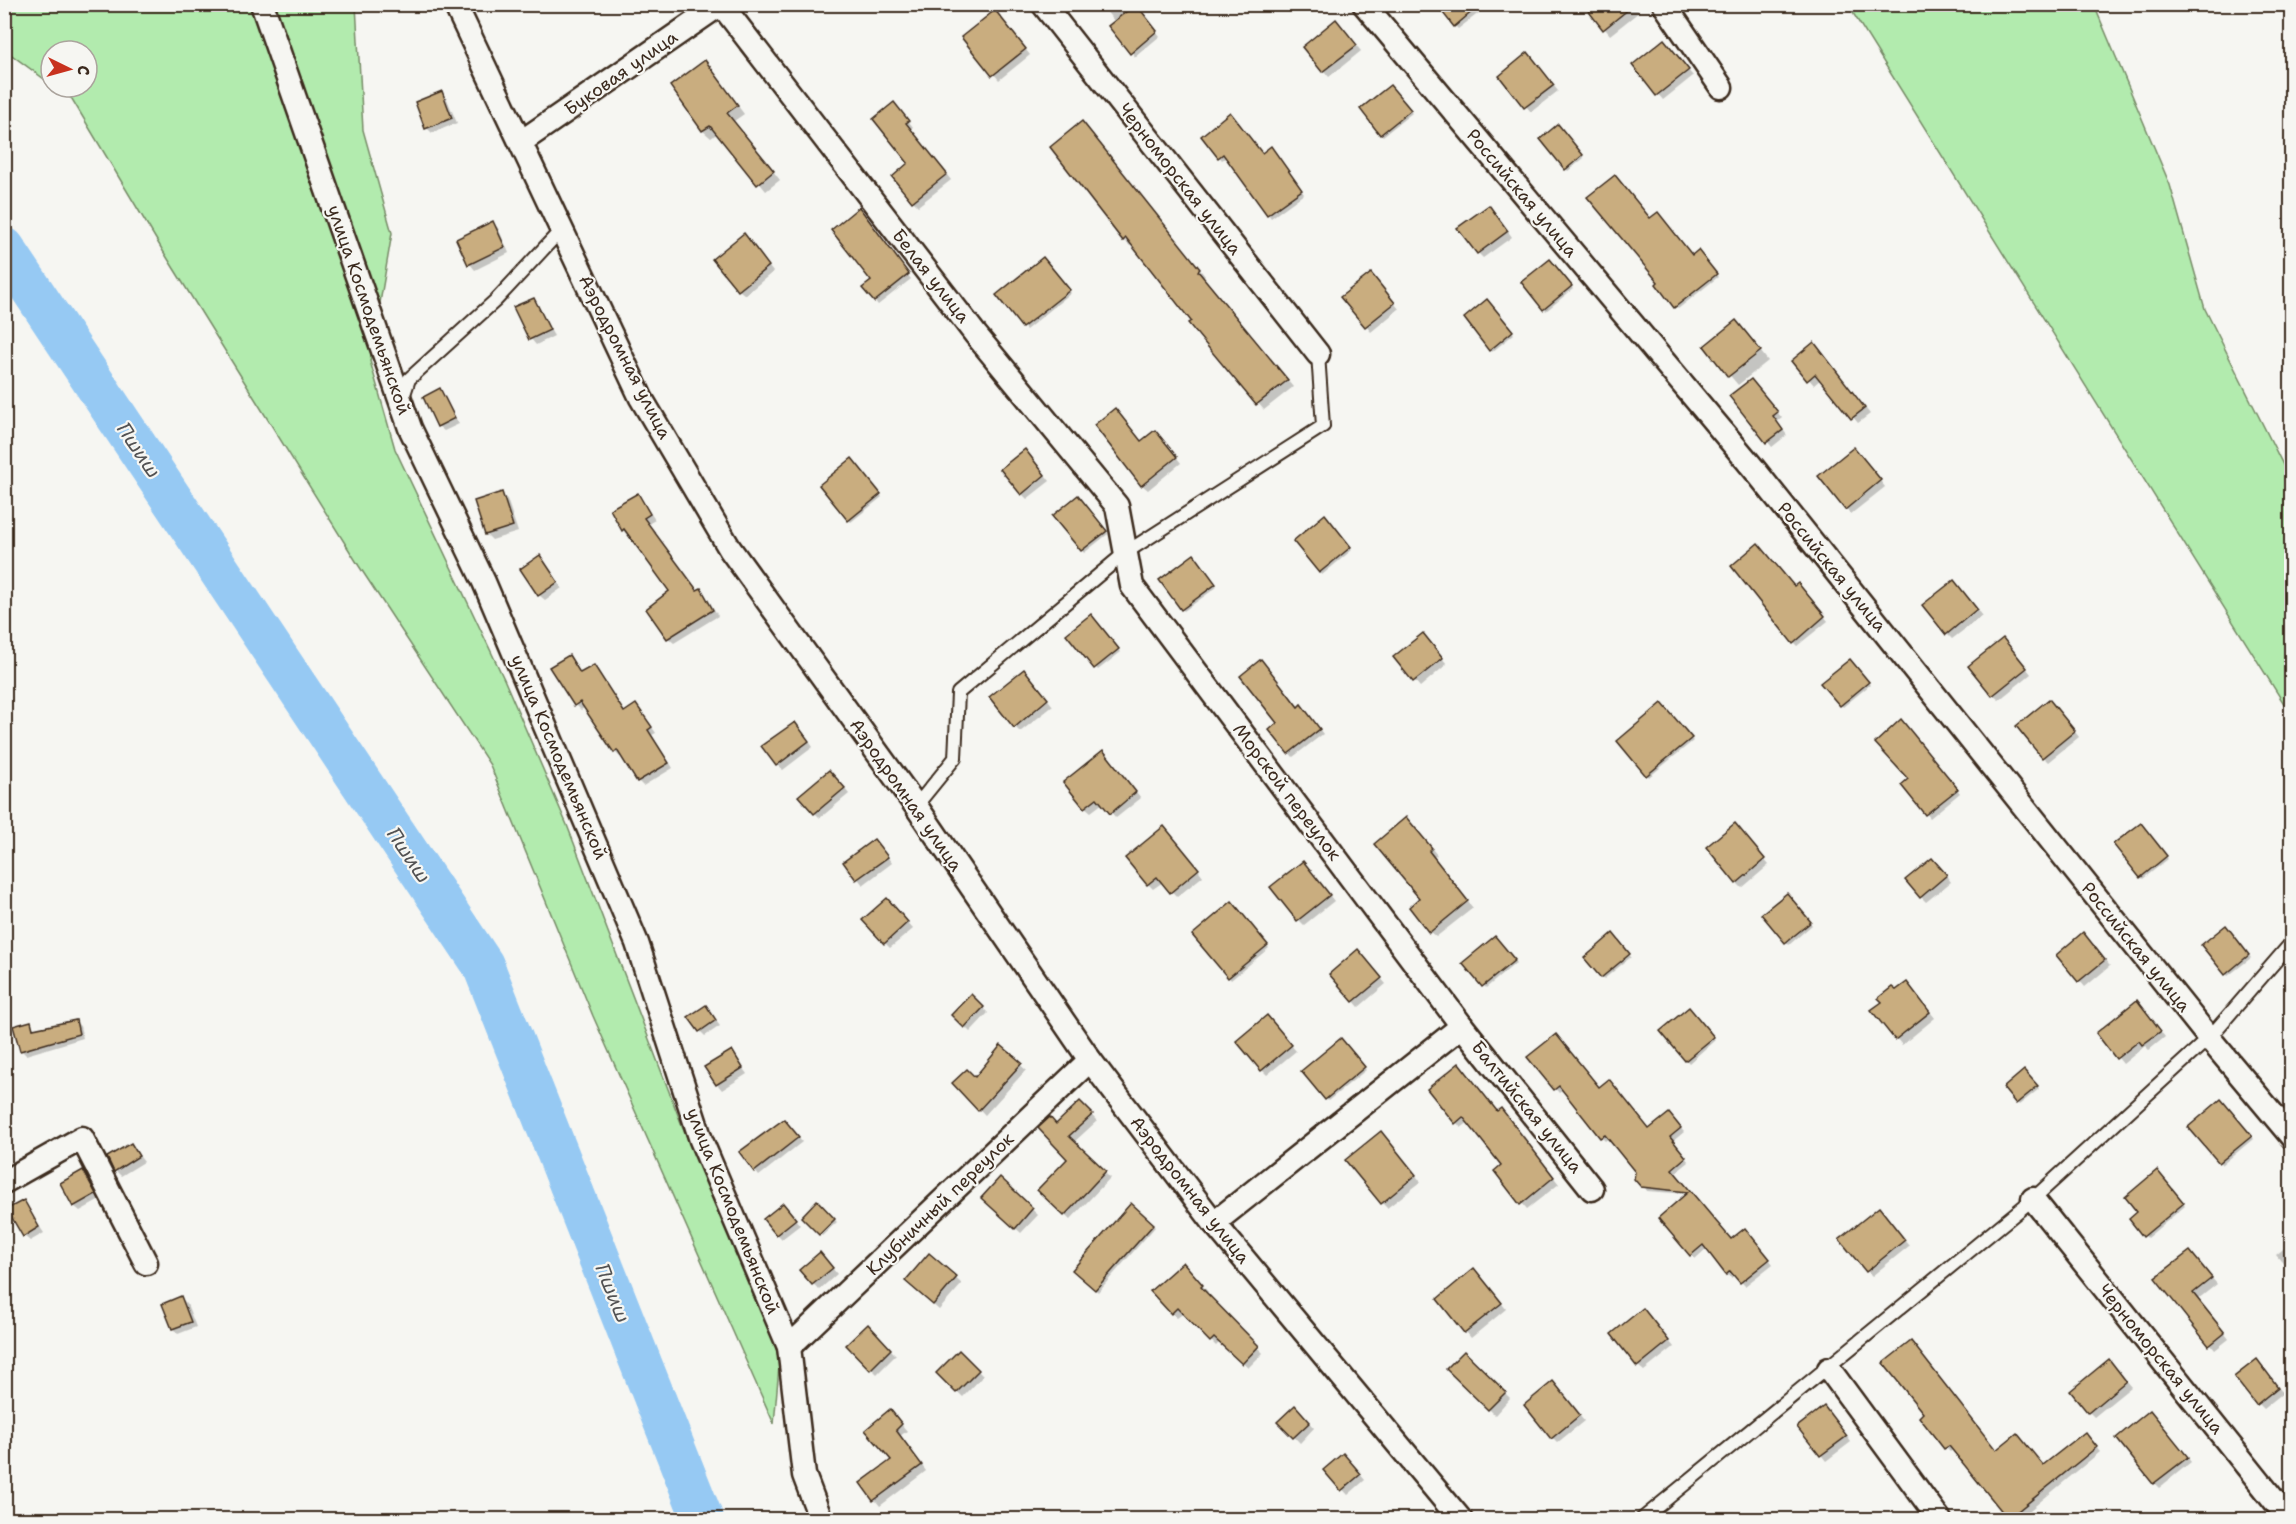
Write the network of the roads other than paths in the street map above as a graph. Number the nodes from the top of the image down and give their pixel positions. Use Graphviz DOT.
graph roads {
  1 [pos="262,4"];
  2 [pos="455,4"];
  3 [pos="722,4"];
  4 [pos="1043,4"];
  5 [pos="1364,4"];
  6 [pos="1664,4"];
  7 [pos="1721,87"];
  8 [pos="521,142"];
  9 [pos="562,229"];
  10 [pos="1318,354"];
  11 [pos="401,402"];
  12 [pos="1125,553"];
  13 [pos="916,806"];
  14 [pos="2292,942"];
  15 [pos="1462,1026"];
  16 [pos="2209,1038"];
  17 [pos="1090,1060"];
  18 [pos="2292,1137"];
  19 [pos="4,1182"];
  20 [pos="1592,1189"];
  21 [pos="2033,1199"];
  22 [pos="1214,1223"];
  23 [pos="146,1263"];
  24 [pos="789,1347"];
  25 [pos="1829,1369"];
  26 [pos="821,1520"];
  27 [pos="1461,1520"];
  28 [pos="1641,1520"];
  29 [pos="1940,1520"];
  30 [pos="2290,1520"];
  1 -- 11 [label="street, улица Космодемьянской"];
  2 -- 8 [label="street, Аэродромная улица"];
  3 -- 8 [label="street, Буковая улица"];
  3 -- 12 [label="street, Белая улица"];
  4 -- 10 [label="street, Черноморская улица"];
  5 -- 16 [label="street, Российская улица"];
  6 -- 7 [label="street"];
  8 -- 9 [label="street, Аэродромная улица"];
  9 -- 11 [label="lane"];
  9 -- 13 [label="street, Аэродромная улица"];
  10 -- 12 [label="lane"];
  11 -- 24 [label="street, улица Космодемьянской"];
  12 -- 13 [label="lane"];
  12 -- 15 [label="street, Морской переулок"];
  13 -- 17 [label="street, Аэродромная улица"];
  14 -- 16 [label="lane"];
  15 -- 20 [label="street, Балтийская улица"];
  15 -- 22 [label="street"];
  16 -- 18 [label="street, Российская улица"];
  16 -- 21 [label="lane"];
  17 -- 22 [label="street, Аэродромная улица"];
  17 -- 24 [label="street, Клубничный переулок"];
  19 -- 23 [label="street"];
  21 -- 25 [label="lane"];
  21 -- 30 [label="street, Черноморская улица"];
  22 -- 27 [label="street, Аэродромная улица"];
  24 -- 26 [label="street, улица Космодемьянской"];
  25 -- 28 [label="lane"];
  25 -- 29 [label="street"];
}
